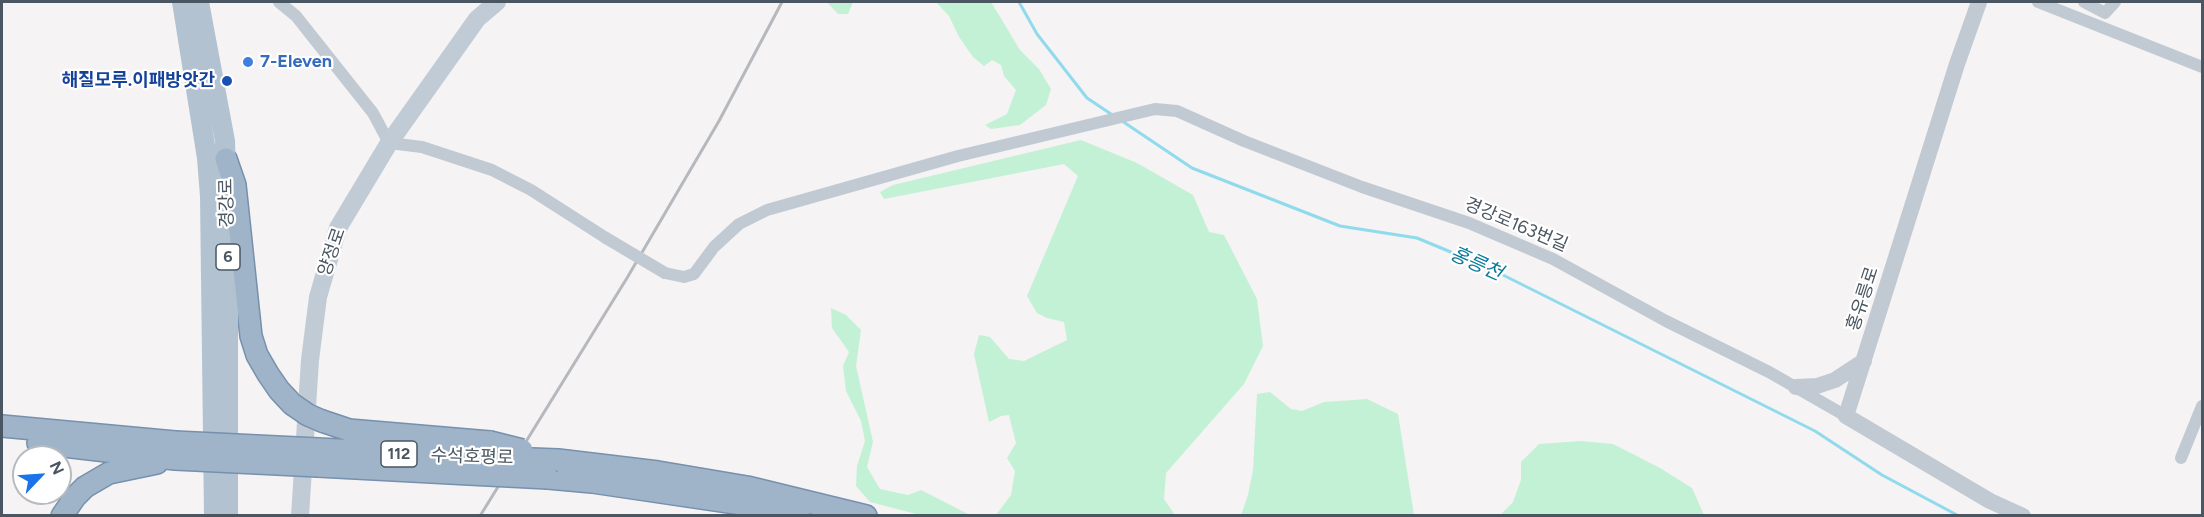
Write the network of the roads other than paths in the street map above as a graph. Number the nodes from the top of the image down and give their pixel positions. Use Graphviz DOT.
graph roads {
  1 [pos="182,2"];
  2 [pos="199,2"];
  3 [pos="279,2"];
  4 [pos="497,2"];
  5 [pos="1979,2"];
  6 [pos="2037,2"];
  7 [pos="2084,2"];
  8 [pos="2115,2"];
  9 [pos="2202,67"];
  10 [pos="389,143"];
  11 [pos="226,159"];
  12 [pos="1864,361"];
  13 [pos="1796,387"];
  14 [pos="2202,406"];
  15 [pos="1846,416"];
  16 [pos="2,426"];
  17 [pos="2,439"];
  18 [pos="175,450"];
  19 [pos="479,458"];
  20 [pos="2181,458"];
  21 [pos="597,473"];
  22 [pos="62,516"];
  23 [pos="214,516"];
  24 [pos="228,516"];
  25 [pos="300,516"];
  26 [pos="799,516"];
  27 [pos="866,516"];
  28 [pos="2023,516"];
  1 -- 23 [label="main road, 경강로 / 6"];
  2 -- 11 [label="main road, 경강로 / 6"];
  3 -- 10 [label="street"];
  4 -- 10 [label="main road, 양정로"];
  5 -- 12 [label="street, 홍유릉로"];
  6 -- 9 [label="street"];
  7 -- 8 [label="street"];
  10 -- 13 [label="street, 경강로163번길, bridge"];
  10 -- 25 [label="main road, 양정로"];
  11 -- 19 [label="highway, bridge"];
  11 -- 24 [label="main road, 경강로 / 6"];
  12 -- 13 [label="street"];
  12 -- 15 [label="street, 홍유릉로"];
  13 -- 15 [label="street, 경강로163번길"];
  14 -- 20 [label="street"];
  15 -- 28 [label="street"];
  16 -- 18 [label="highway, 수석호평로 / 112"];
  17 -- 18 [label="highway, 수석호평로 / 112"];
  18 -- 19 [label="highway, 수석호평로 / 112, bridge"];
  18 -- 22 [label="highway"];
  19 -- 21 [label="highway, 수석호평로 / 112, bridge"];
  19 -- 21 [label="highway, 수석호평로 / 112, bridge"];
  21 -- 26 [label="highway, 수석호평로 / 112"];
  21 -- 27 [label="highway, 수석호평로 / 112"];
}
